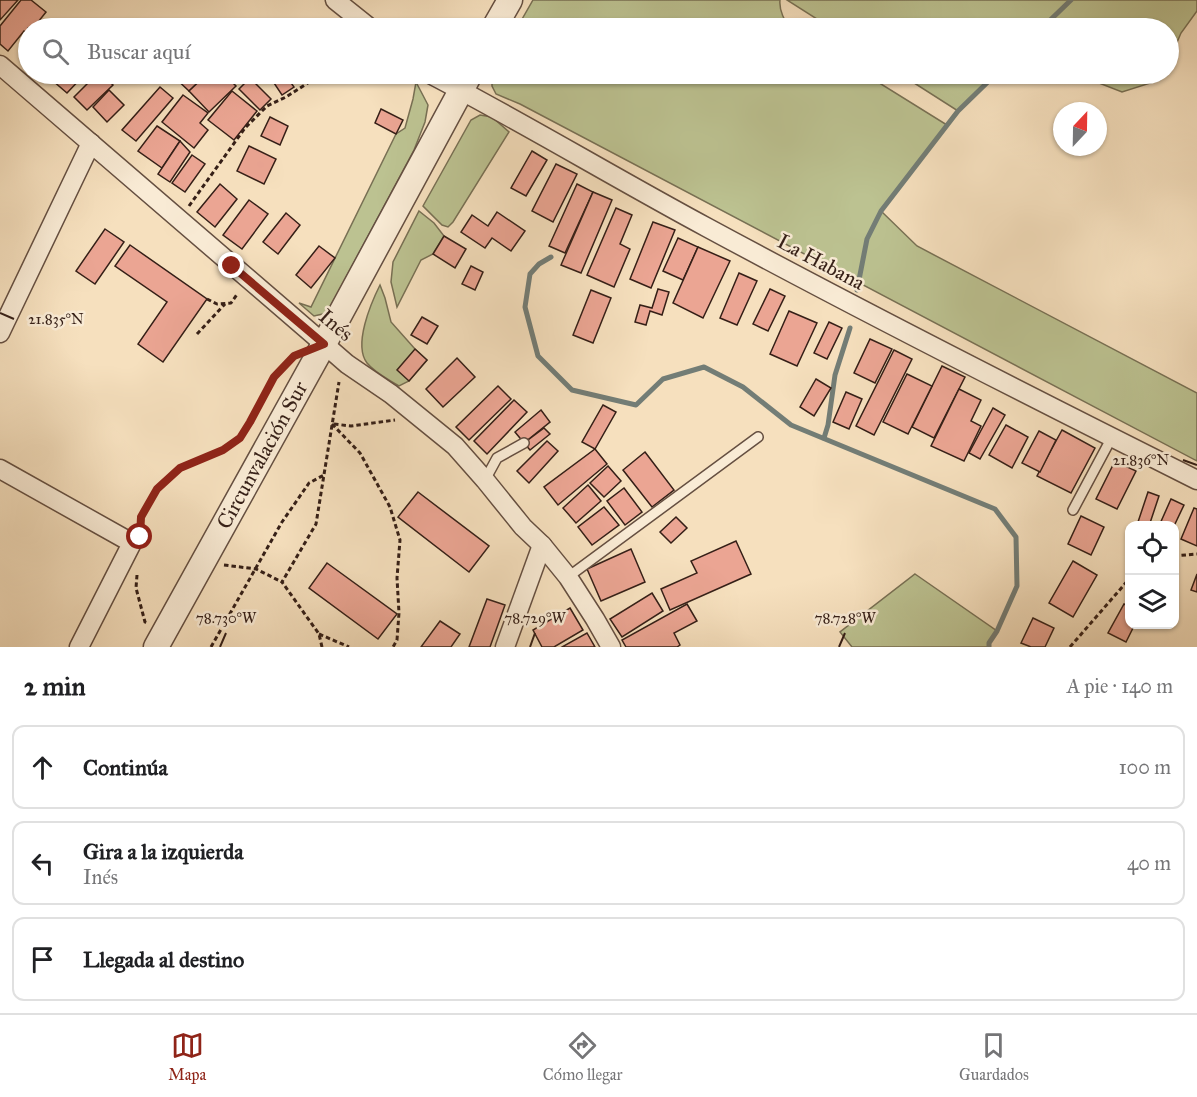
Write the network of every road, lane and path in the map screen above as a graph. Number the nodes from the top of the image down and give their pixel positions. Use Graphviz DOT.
graph roads {
  1 [pos="335,0"];
  2 [pos="510,0"];
  3 [pos="358,18"];
  4 [pos="500,18"];
  5 [pos="0,65"];
  6 [pos="18,80"];
  7 [pos="22,84"];
  8 [pos="307,84"];
  9 [pos="465,84"];
  10 [pos="469,84"];
  11 [pos="91,143"];
  12 [pos="179,220"];
  13 [pos="248,279"];
  14 [pos="207,299"];
  15 [pos="226,303"];
  16 [pos="0,333"];
  17 [pos="197,334"];
  18 [pos="324,344"];
  19 [pos="294,356"];
  20 [pos="347,364"];
  21 [pos="418,416"];
  22 [pos="332,424"];
  23 [pos="758,437"];
  24 [pos="1112,437"];
  25 [pos="524,443"];
  26 [pos="0,469"];
  27 [pos="324,475"];
  28 [pos="485,480"];
  29 [pos="1197,480"];
  30 [pos="1073,510"];
  31 [pos="140,527"];
  32 [pos="542,545"];
  33 [pos="1197,554"];
  34 [pos="1179,556"];
  35 [pos="222,565"];
  36 [pos="138,568"];
  37 [pos="256,569"];
  38 [pos="568,577"];
  39 [pos="282,582"];
  40 [pos="1125,584"];
  41 [pos="319,634"];
  42 [pos="161,639"];
  43 [pos="79,647"];
  44 [pos="211,647"];
  45 [pos="322,647"];
  46 [pos="349,647"];
  47 [pos="393,647"];
  48 [pos="505,647"];
  49 [pos="611,647"];
  50 [pos="1070,647"];
  1 -- 3 [label="street"];
  2 -- 4 [label="street"];
  5 -- 6 [label="street, Inés"];
  7 -- 11 [label="street, Inés"];
  8 -- 12 [label="path"];
  9 -- 18 [label="street, Circunvalación Sur"];
  10 -- 24 [label="street, La Habana"];
  11 -- 12 [label="street, Inés"];
  11 -- 16 [label="street"];
  12 -- 13 [label="street, Inés"];
  13 -- 15 [label="path"];
  13 -- 18 [label="street, Inés"];
  14 -- 15 [label="path"];
  15 -- 17 [label="path"];
  18 -- 20 [label="street, Inés"];
  18 -- 42 [label="street, Circunvalación Sur"];
  19 -- 31 [label="path"];
  20 -- 21 [label="street, Inés"];
  20 -- 22 [label="path"];
  21 -- 22 [label="path"];
  21 -- 28 [label="street, Inés"];
  22 -- 27 [label="path"];
  22 -- 47 [label="path"];
  23 -- 38 [label="lane"];
  24 -- 29 [label="street, La Habana"];
  24 -- 30 [label="lane"];
  25 -- 28 [label="lane"];
  26 -- 43 [label="street"];
  27 -- 37 [label="path"];
  27 -- 39 [label="path"];
  28 -- 32 [label="street, Inés"];
  32 -- 38 [label="street, Inés"];
  32 -- 48 [label="street"];
  33 -- 34 [label="path"];
  35 -- 37 [label="path"];
  36 -- 42 [label="path"];
  37 -- 39 [label="path"];
  37 -- 44 [label="path"];
  38 -- 49 [label="street, Inés"];
  39 -- 41 [label="path"];
  40 -- 50 [label="path"];
  41 -- 45 [label="path"];
  41 -- 46 [label="path"];
}
